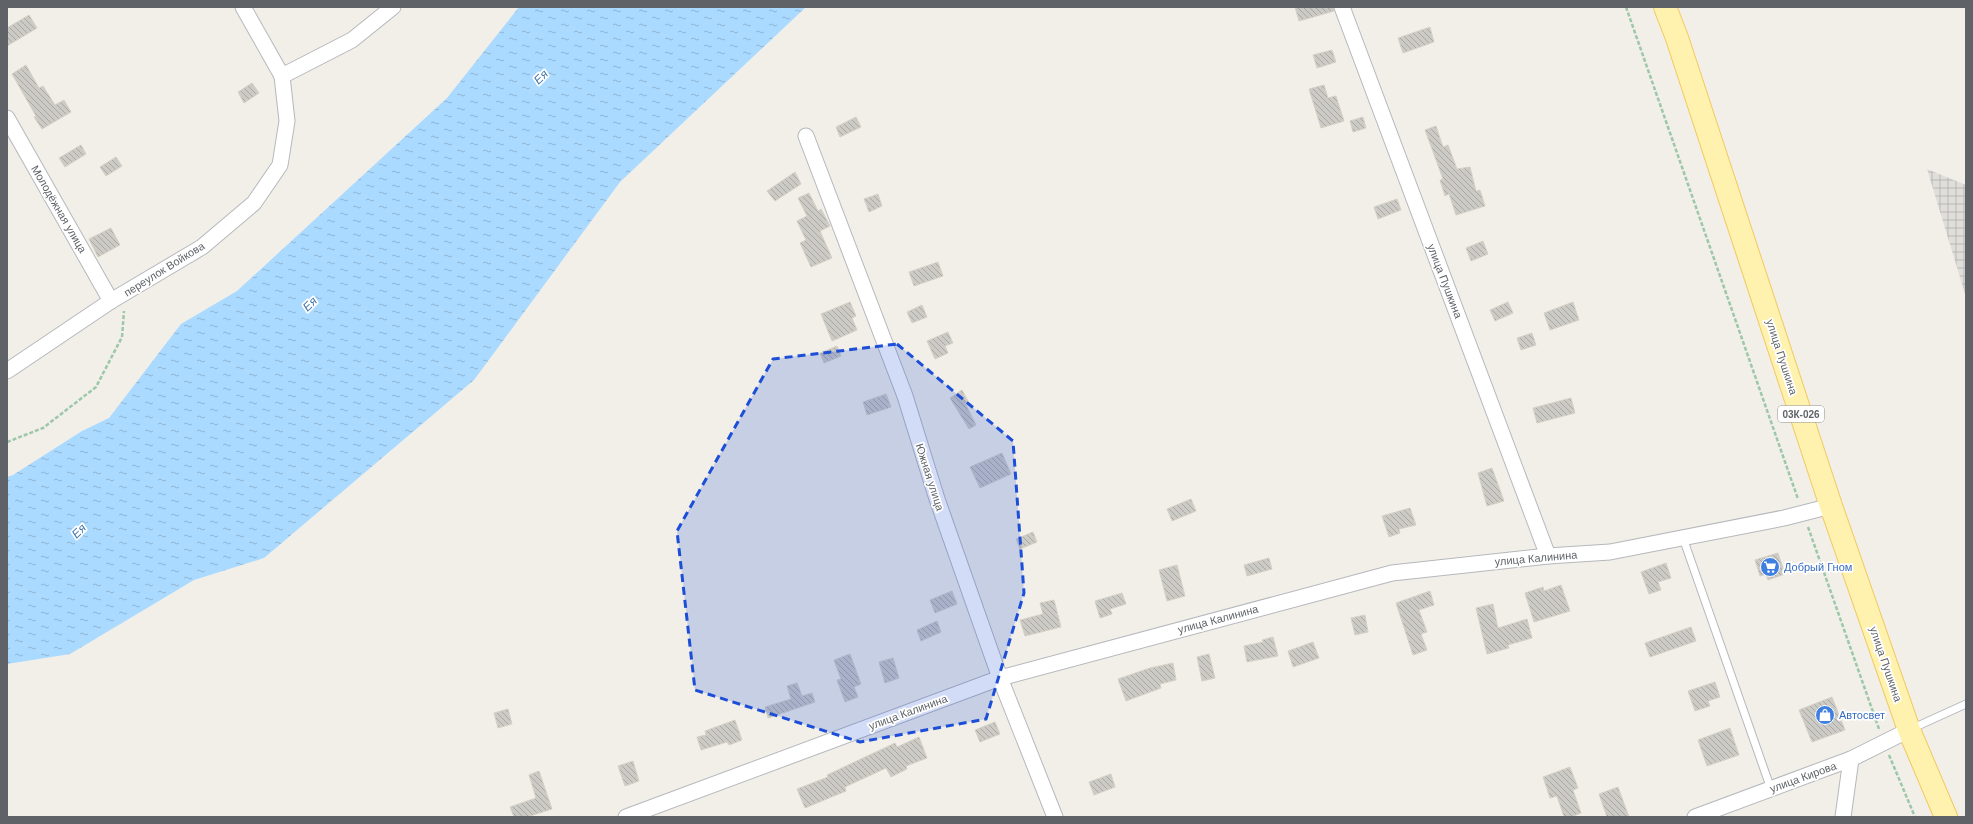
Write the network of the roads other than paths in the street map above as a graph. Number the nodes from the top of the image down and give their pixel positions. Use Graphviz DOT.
graph roads {
  1 [pos="243,7"];
  2 [pos="393,7"];
  3 [pos="1342,7"];
  4 [pos="1665,7"];
  5 [pos="282,76"];
  6 [pos="7,118"];
  7 [pos="806,136"];
  8 [pos="111,301"];
  9 [pos="7,371"];
  10 [pos="1832,506"];
  11 [pos="1683,538"];
  12 [pos="1548,556"];
  13 [pos="1000,678"];
  14 [pos="1966,704"];
  15 [pos="1909,730"];
  16 [pos="1851,759"];
  17 [pos="1771,789"];
  18 [pos="653,812"];
  19 [pos="626,817"];
  20 [pos="1055,817"];
  21 [pos="1695,817"];
  22 [pos="1843,817"];
  23 [pos="1946,817"];
  1 -- 5 [label="street"];
  2 -- 5 [label="street"];
  3 -- 12 [label="street, улица Пушкина"];
  4 -- 10 [label="main road, улица Пушкина / 03К-026"];
  5 -- 8 [label="street, переулок Войкова"];
  6 -- 8 [label="street, Молодёжная улица"];
  7 -- 13 [label="street, Южная улица"];
  8 -- 9 [label="street, переулок Войкова"];
  10 -- 11 [label="street, улица Калинина"];
  10 -- 15 [label="main road, улица Пушкина / 03К-026"];
  11 -- 12 [label="street, улица Калинина"];
  11 -- 17 [label="lane"];
  12 -- 13 [label="street, улица Калинина"];
  13 -- 18 [label="street, улица Калинина"];
  13 -- 20 [label="street, Южная улица"];
  14 -- 15 [label="lane"];
  15 -- 16 [label="street, улица Кирова"];
  15 -- 23 [label="main road, улица Пушкина / 03К-026"];
  16 -- 17 [label="street, улица Кирова"];
  16 -- 22 [label="street"];
  17 -- 21 [label="street, улица Кирова"];
  18 -- 19 [label="street, улица Калинина"];
}
